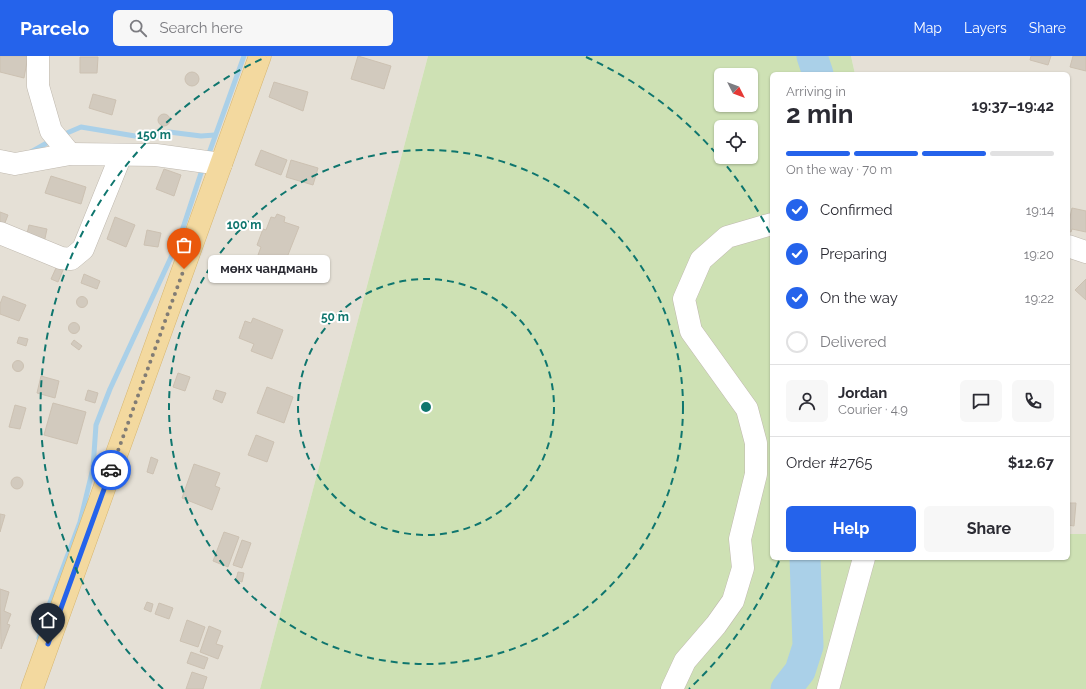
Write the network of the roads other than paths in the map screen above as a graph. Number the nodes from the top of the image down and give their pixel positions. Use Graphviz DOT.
graph roads {
  1 [pos="38,56"];
  2 [pos="260,56"];
  3 [pos="70,154"];
  4 [pos="121,154"];
  5 [pos="0,161"];
  6 [pos="221,164"];
  7 [pos="770,225"];
  8 [pos="0,233"];
  9 [pos="1070,247"];
  10 [pos="1086,252"];
  11 [pos="863,560"];
  12 [pos="32,689"];
  13 [pos="672,689"];
  14 [pos="828,689"];
  1 -- 3 [label="street"];
  2 -- 6 [label="main road"];
  3 -- 4 [label="street"];
  3 -- 5 [label="street"];
  4 -- 6 [label="street"];
  4 -- 8 [label="street"];
  6 -- 12 [label="main road"];
  7 -- 13 [label="street"];
  9 -- 10 [label="street"];
  11 -- 14 [label="street"];
}
